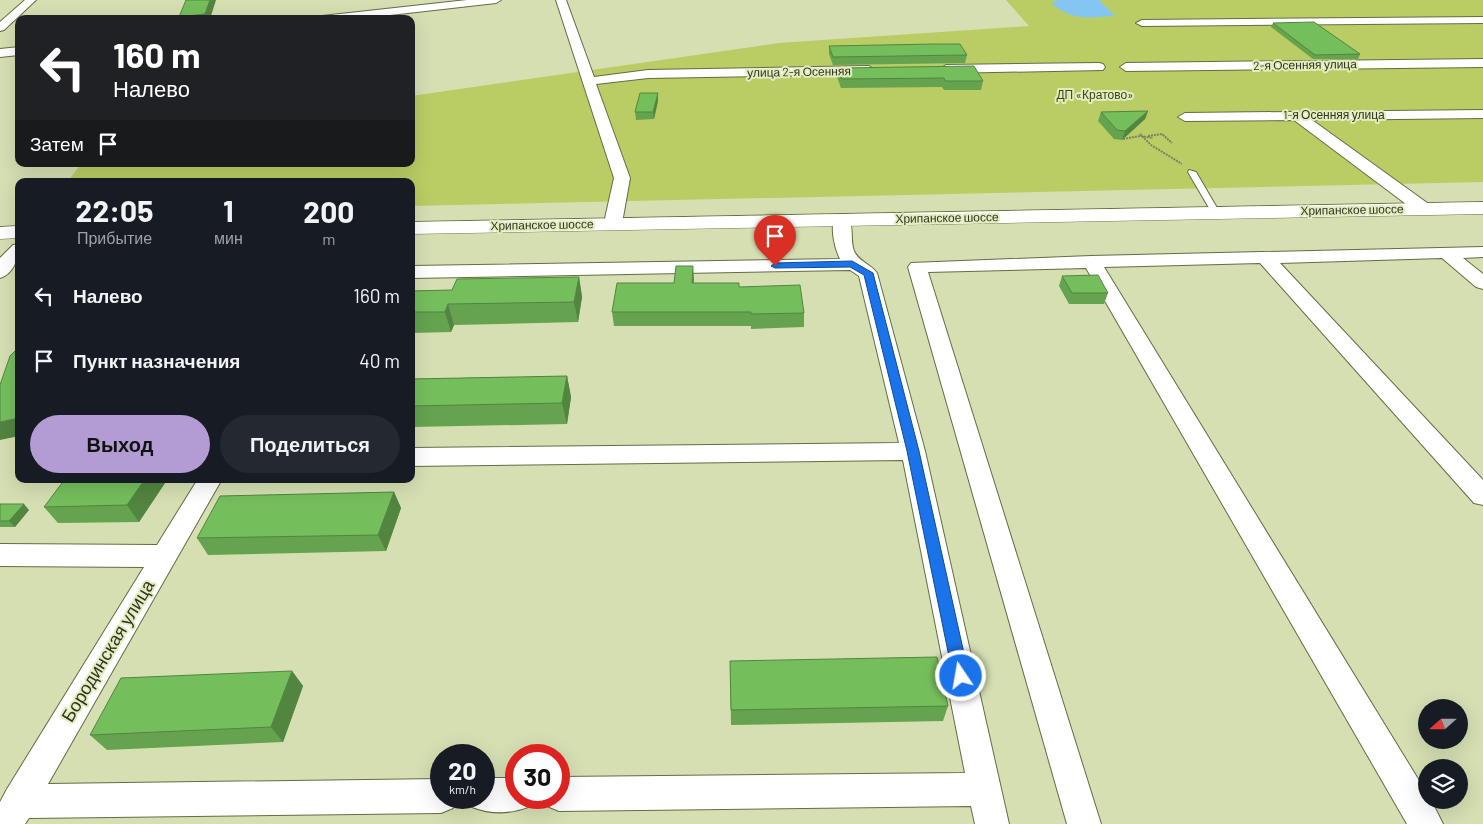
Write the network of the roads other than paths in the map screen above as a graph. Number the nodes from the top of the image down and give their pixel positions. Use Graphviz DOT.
graph roads {
  1 [pos="31,0"];
  2 [pos="496,0"];
  3 [pos="561,0"];
  4 [pos="359,15"];
  5 [pos="1483,20"];
  6 [pos="1142,23"];
  7 [pos="0,28"];
  8 [pos="15,51"];
  9 [pos="0,53"];
  10 [pos="1483,63"];
  11 [pos="1099,67"];
  12 [pos="1126,67"];
  13 [pos="883,70"];
  14 [pos="932,70"];
  15 [pos="590,81"];
  16 [pos="1483,114"];
  17 [pos="1296,115"];
  18 [pos="1185,117"];
  19 [pos="1192,172"];
  20 [pos="1483,208"];
  21 [pos="1424,209"];
  22 [pos="1216,213"];
  23 [pos="842,220"];
  24 [pos="613,224"];
  25 [pos="415,228"];
  26 [pos="0,232"];
  27 [pos="15,232"];
  28 [pos="1446,252"];
  29 [pos="1483,252"];
  30 [pos="15,253"];
  31 [pos="1267,260"];
  32 [pos="1091,261"];
  33 [pos="852,264"];
  34 [pos="0,272"];
  35 [pos="415,272"];
  36 [pos="1483,283"];
  37 [pos="913,451"];
  38 [pos="415,457"];
  39 [pos="208,483"];
  40 [pos="1483,496"];
  41 [pos="0,555"];
  42 [pos="165,556"];
  43 [pos="985,789"];
  44 [pos="570,794"];
  45 [pos="430,796"];
  46 [pos="12,812"];
  47 [pos="992,824"];
  48 [pos="1084,824"];
  49 [pos="1426,824"];
  1 -- 7 [label="street"];
  2 -- 4 [label="street"];
  3 -- 15 [label="street"];
  5 -- 6 [label="street"];
  8 -- 9 [label="street"];
  10 -- 12 [label="street, 2-я Осенняя улица"];
  11 -- 14 [label="street"];
  13 -- 15 [label="street, улица 2-я Осенняя"];
  15 -- 24 [label="street"];
  16 -- 17 [label="street, 1-я Осенняя улица"];
  17 -- 18 [label="street, 1-я Осенняя улица"];
  17 -- 21 [label="street"];
  19 -- 22 [label="lane"];
  20 -- 21 [label="main road, Хрипанское шоссе"];
  21 -- 22 [label="main road, Хрипанское шоссе"];
  22 -- 23 [label="main road, Хрипанское шоссе"];
  23 -- 24 [label="main road, Хрипанское шоссе"];
  23 -- 33 [label="street"];
  24 -- 25 [label="main road, Хрипанское шоссе"];
  26 -- 27 [label="main road"];
  28 -- 29 [label="street"];
  28 -- 31 [label="street"];
  28 -- 36 [label="street"];
  30 -- 34 [label="street"];
  31 -- 32 [label="street"];
  31 -- 40 [label="street"];
  32 -- 48 [label="street"];
  32 -- 49 [label="street"];
  33 -- 35 [label="street"];
  33 -- 37 [label="street"];
  37 -- 38 [label="street"];
  37 -- 43 [label="street"];
  39 -- 42 [label="street, Бородинская улица"];
  41 -- 42 [label="street"];
  42 -- 46 [label="street, Бородинская улица"];
  43 -- 44 [label="street"];
  43 -- 47 [label="street"];
  45 -- 46 [label="street"];
}
